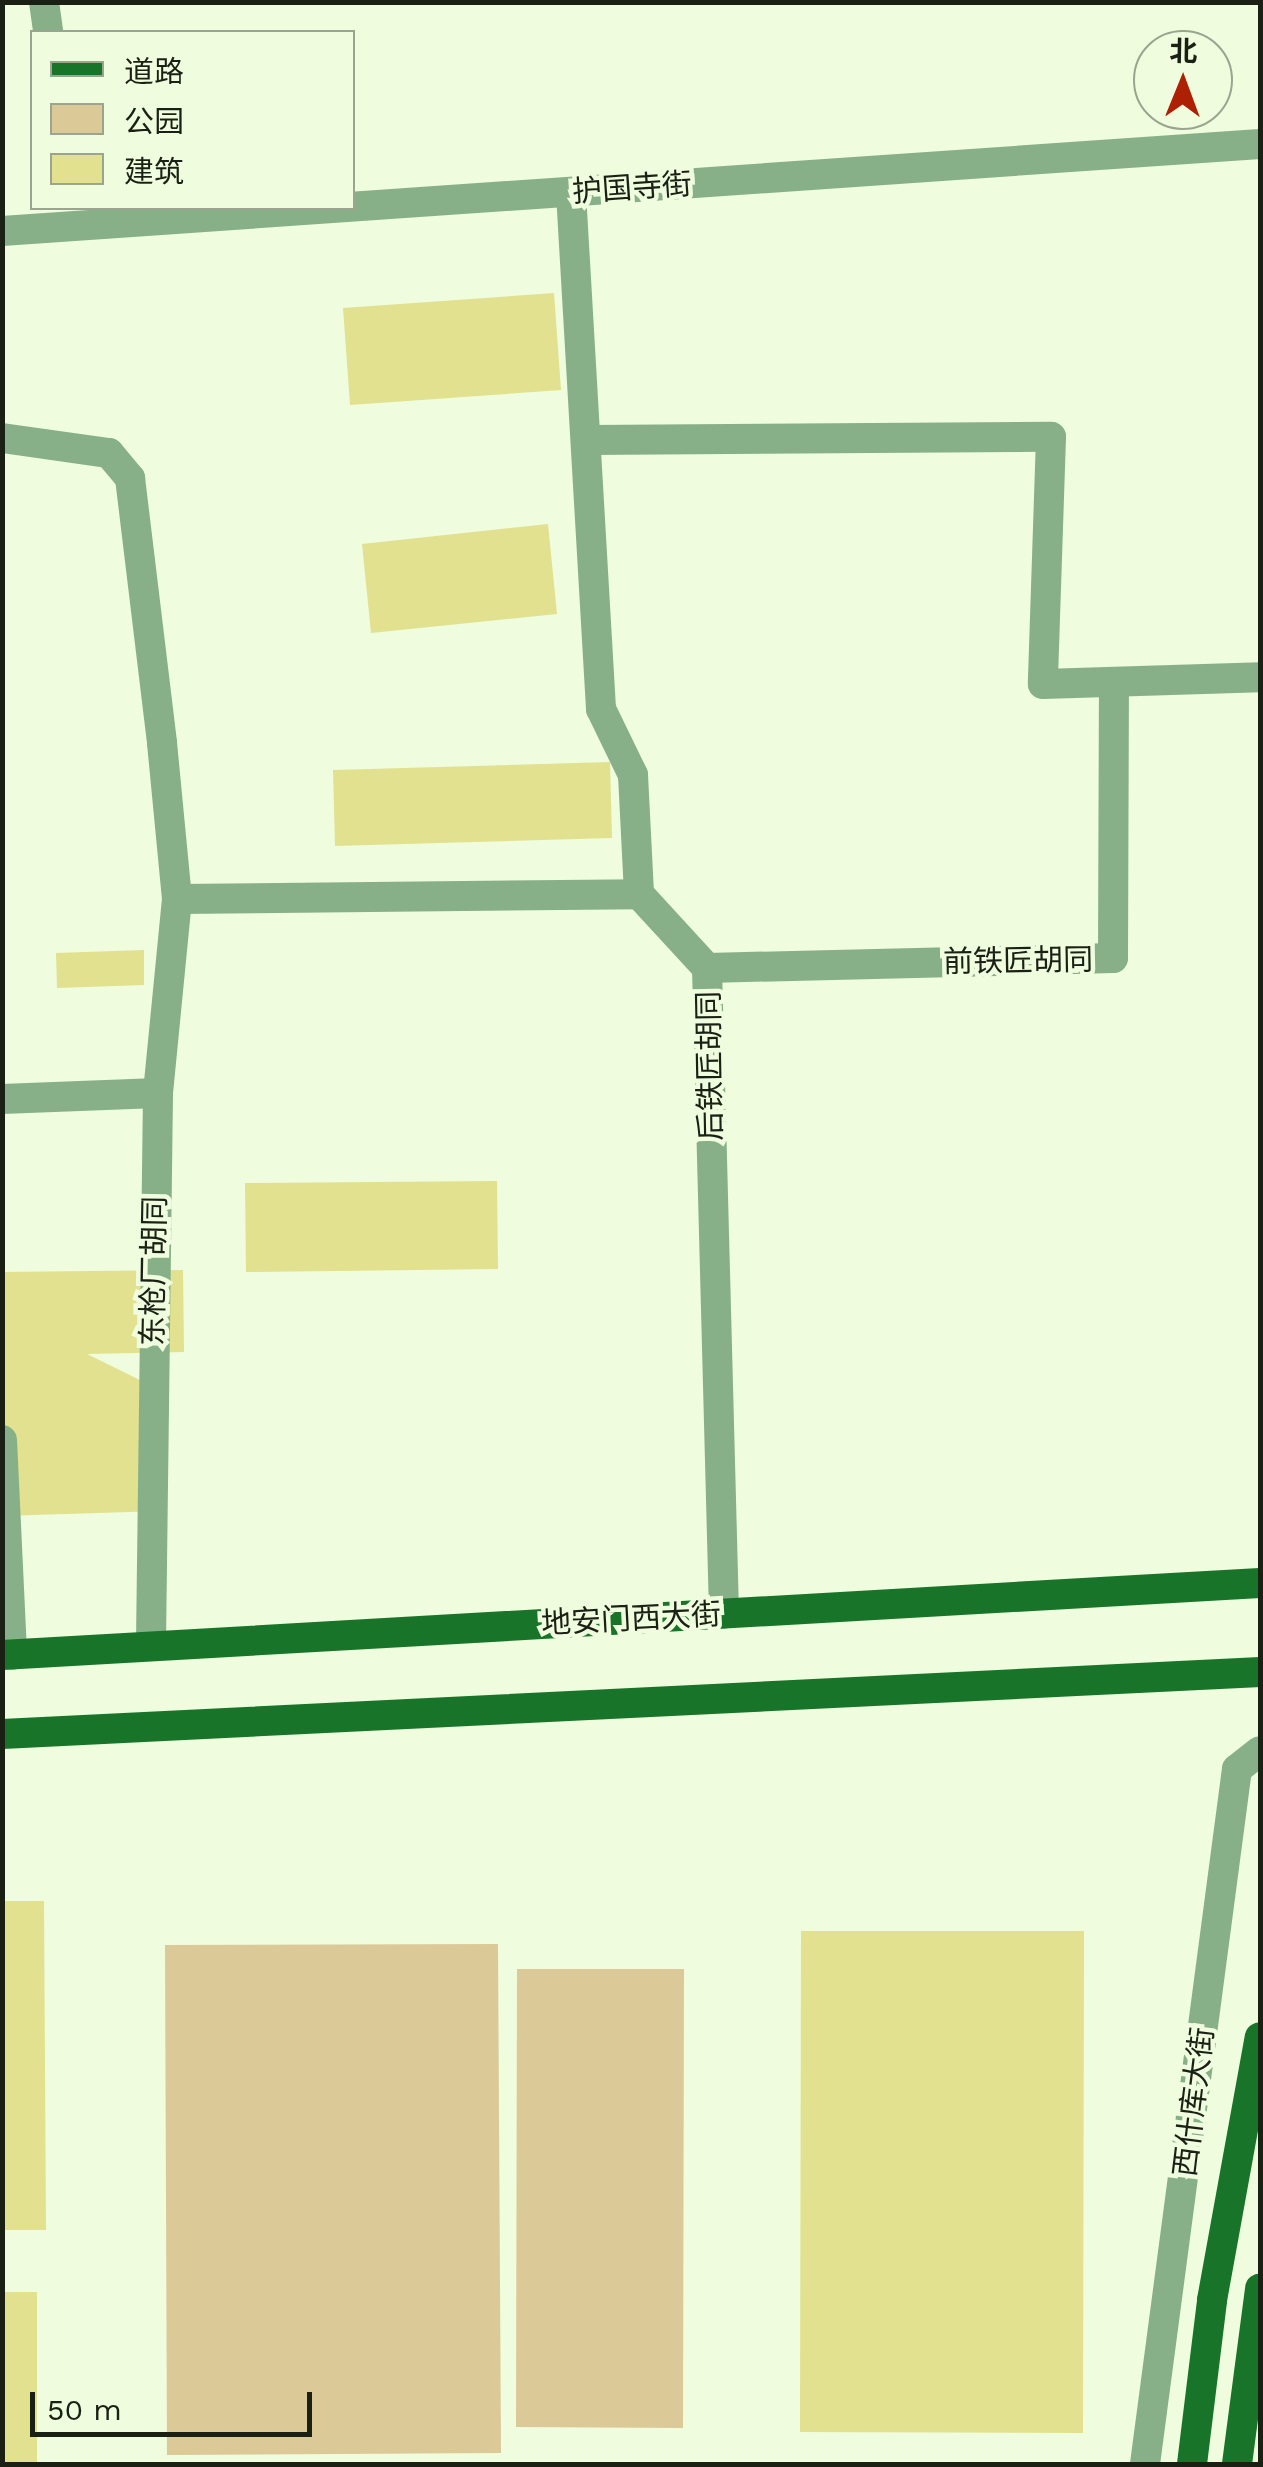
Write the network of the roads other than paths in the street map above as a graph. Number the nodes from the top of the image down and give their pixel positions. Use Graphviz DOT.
graph roads {
  1 [pos="44,2"];
  2 [pos="48,30"];
  3 [pos="1260,144"];
  4 [pos="571,192"];
  5 [pos="355,204"];
  6 [pos="240,210"];
  7 [pos="74,219"];
  8 [pos="2,231"];
  9 [pos="2,438"];
  10 [pos="589,440"];
  11 [pos="1260,677"];
  12 [pos="1114,682"];
  13 [pos="639,894"];
  14 [pos="177,899"];
  15 [pos="707,968"];
  16 [pos="158,1093"];
  17 [pos="2,1099"];
  18 [pos="2,1440"];
  19 [pos="1260,1584"];
  20 [pos="724,1614"];
  21 [pos="151,1644"];
  22 [pos="7,1655"];
  23 [pos="1260,1672"];
  24 [pos="2,1734"];
  25 [pos="1260,1751"];
  26 [pos="1260,2037"];
  27 [pos="1260,2288"];
  28 [pos="1145,2464"];
  29 [pos="1192,2464"];
  30 [pos="1237,2464"];
  1 -- 2 [label="street"];
  3 -- 4 [label="street, 护国寺街"];
  4 -- 5 [label="street, 护国寺街"];
  4 -- 10 [label="street"];
  6 -- 7 [label="street, 护国寺街"];
  7 -- 8 [label="street, 护国寺街"];
  9 -- 14 [label="street, 东枪厂胡同"];
  10 -- 12 [label="street"];
  10 -- 13 [label="street"];
  11 -- 12 [label="street"];
  12 -- 15 [label="street, 前铁匠胡同"];
  13 -- 14 [label="street"];
  13 -- 15 [label="street, 后铁匠胡同"];
  14 -- 16 [label="street, 东枪厂胡同"];
  15 -- 20 [label="street, 后铁匠胡同"];
  16 -- 17 [label="street"];
  16 -- 21 [label="street, 东枪厂胡同"];
  18 -- 22 [label="street"];
  19 -- 20 [label="main road, 地安门西大街"];
  20 -- 21 [label="main road, 地安门西大街"];
  21 -- 22 [label="main road, 地安门西大街"];
  23 -- 24 [label="main road"];
  25 -- 28 [label="street, 西什库大街"];
  26 -- 29 [label="main road, 西什库大街"];
  27 -- 30 [label="main road"];
}
